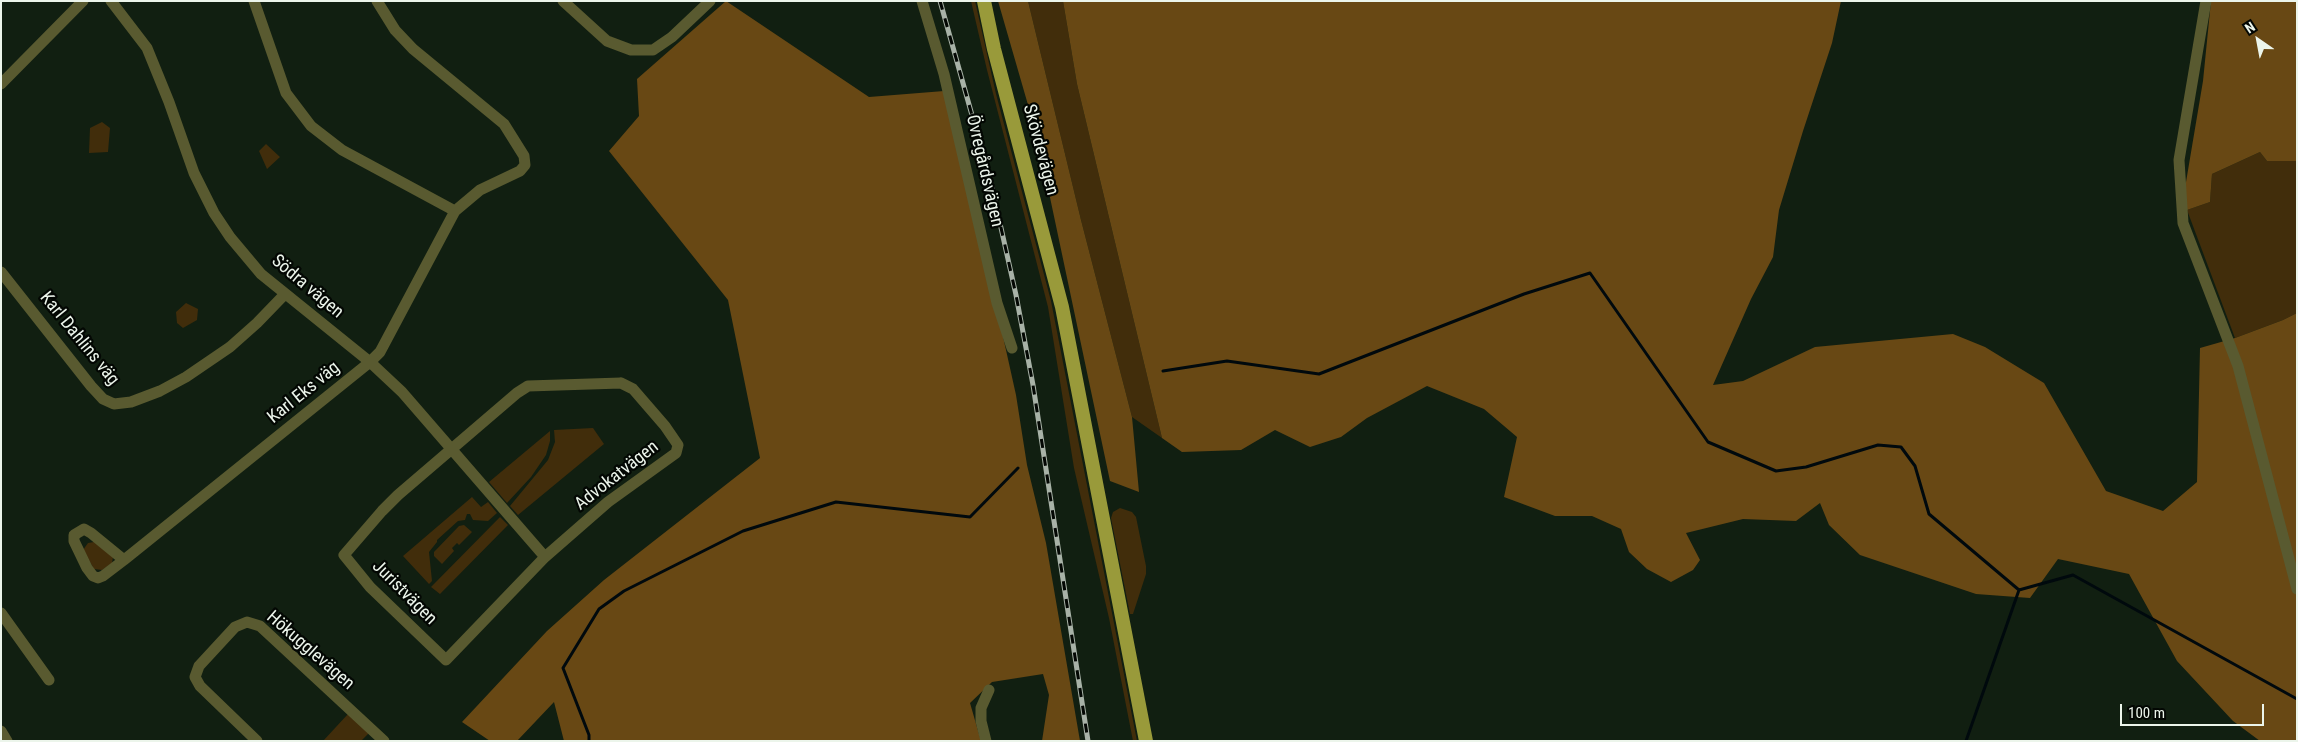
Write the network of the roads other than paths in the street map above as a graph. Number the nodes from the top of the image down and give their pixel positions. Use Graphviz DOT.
graph roads {
  1 [pos="83,1"];
  2 [pos="111,1"];
  3 [pos="254,1"];
  4 [pos="377,1"];
  5 [pos="562,1"];
  6 [pos="710,1"];
  7 [pos="922,1"];
  8 [pos="984,1"];
  9 [pos="2206,1"];
  10 [pos="1,84"];
  11 [pos="455,211"];
  12 [pos="1,272"];
  13 [pos="285,294"];
  14 [pos="1012,348"];
  15 [pos="370,362"];
  16 [pos="452,450"];
  17 [pos="545,557"];
  18 [pos="124,560"];
  19 [pos="2297,589"];
  20 [pos="1,613"];
  21 [pos="48,680"];
  22 [pos="989,690"];
  23 [pos="1,731"];
  24 [pos="7,741"];
  25 [pos="257,741"];
  26 [pos="384,741"];
  27 [pos="986,741"];
  28 [pos="1146,741"];
  1 -- 10 [label="street"];
  2 -- 13 [label="street, Södra vägen"];
  3 -- 11 [label="street"];
  4 -- 11 [label="street"];
  5 -- 6 [label="street"];
  7 -- 14 [label="street, Övregårdsvägen"];
  8 -- 28 [label="main road, Skövdevägen"];
  9 -- 19 [label="street"];
  11 -- 15 [label="street, Karl Eks väg"];
  12 -- 13 [label="street, Karl Dahlins väg"];
  13 -- 15 [label="street, Södra vägen"];
  15 -- 16 [label="street, Södra vägen"];
  15 -- 18 [label="street, Karl Eks väg"];
  16 -- 17 [label="street, Södra vägen"];
  16 -- 17 [label="street, Juristvägen"];
  16 -- 17 [label="street, Advokatvägen"];
  18 -- 18 [label="street, Karl Eks väg"];
  20 -- 21 [label="street"];
  22 -- 27 [label="street"];
  23 -- 24 [label="street"];
  25 -- 26 [label="street, Hökugglevägen"];
}
